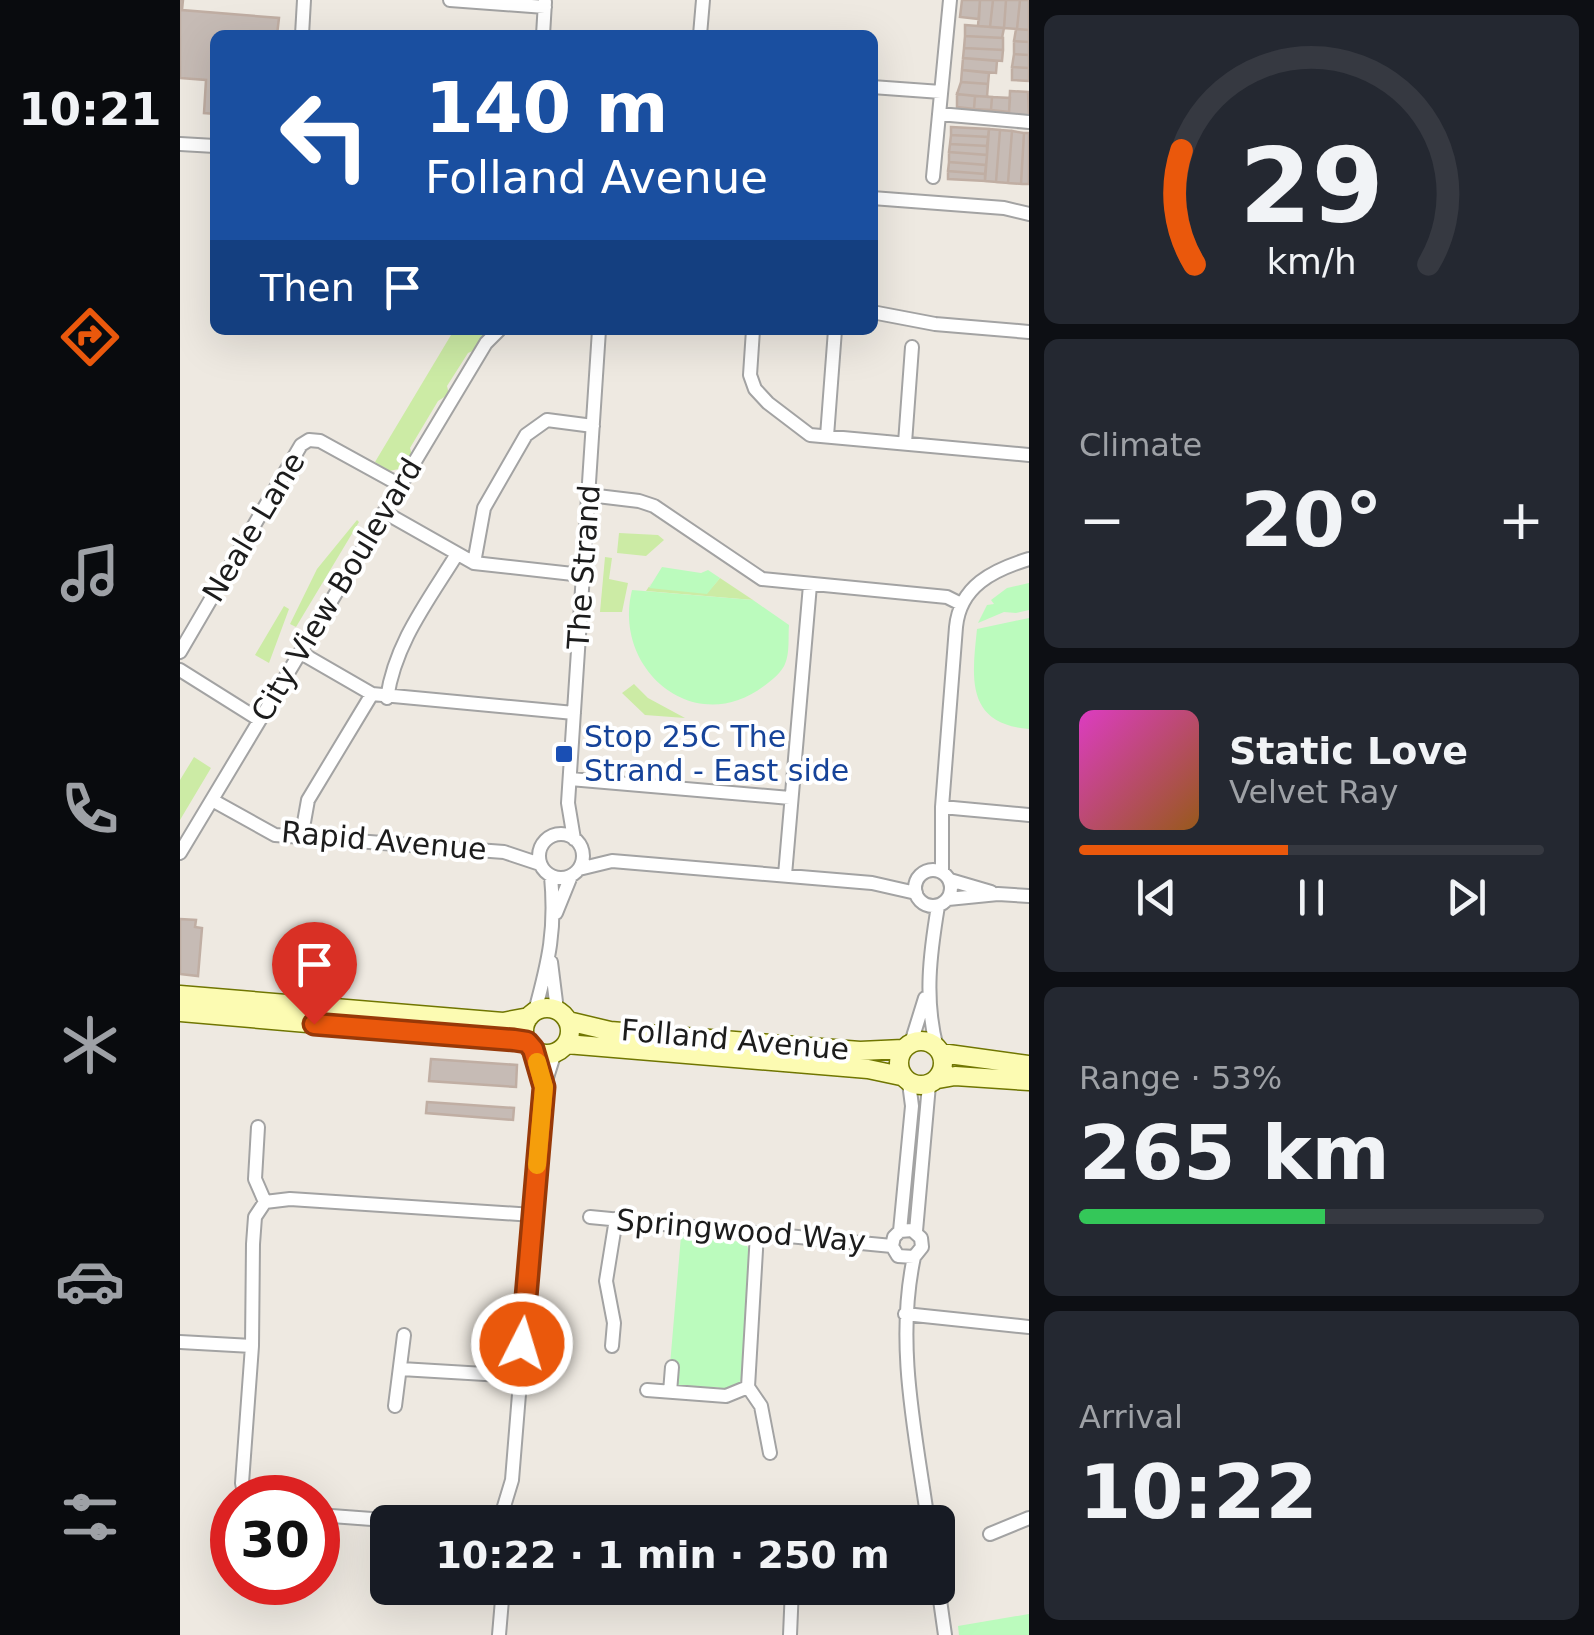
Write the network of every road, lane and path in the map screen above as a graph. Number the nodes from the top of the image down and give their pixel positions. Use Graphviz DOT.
graph roads {
  1 [pos="304,0"];
  2 [pos="450,0"];
  3 [pos="703,0"];
  4 [pos="950,0"];
  5 [pos="545,4"];
  6 [pos="302,30"];
  7 [pos="543,30"];
  8 [pos="700,30"];
  9 [pos="878,87"];
  10 [pos="941,92"];
  11 [pos="939,114"];
  12 [pos="1029,122"];
  13 [pos="180,144"];
  14 [pos="210,146"];
  15 [pos="933,177"];
  16 [pos="878,198"];
  17 [pos="1029,205"];
  18 [pos="1004,208"];
  19 [pos="1029,214"];
  20 [pos="878,313"];
  21 [pos="1029,332"];
  22 [pos="494,335"];
  23 [pos="600,335"];
  24 [pos="753,335"];
  25 [pos="836,335"];
  26 [pos="912,347"];
  27 [pos="593,426"];
  28 [pos="827,436"];
  29 [pos="905,443"];
  30 [pos="1029,455"];
  31 [pos="400,486"];
  32 [pos="589,495"];
  33 [pos="384,512"];
  34 [pos="457,554"];
  35 [pos="1029,559"];
  36 [pos="474,563"];
  37 [pos="582,575"];
  38 [pos="810,585"];
  39 [pos="961,604"];
  40 [pos="180,652"];
  41 [pos="301,653"];
  42 [pos="180,670"];
  43 [pos="372,694"];
  44 [pos="387,698"];
  45 [pos="574,714"];
  46 [pos="258,719"];
  47 [pos="570,780"];
  48 [pos="790,798"];
  49 [pos="212,800"];
  50 [pos="568,803"];
  51 [pos="942,807"];
  52 [pos="1029,814"];
  53 [pos="550,838"];
  54 [pos="940,838"];
  55 [pos="301,839"];
  56 [pos="577,843"];
  57 [pos="504,852"];
  58 [pos="180,853"];
  59 [pos="612,861"];
  60 [pos="540,864"];
  61 [pos="575,872"];
  62 [pos="785,875"];
  63 [pos="551,876"];
  64 [pos="946,876"];
  65 [pos="928,892"];
  66 [pos="998,894"];
  67 [pos="1029,896"];
  68 [pos="555,916"];
  69 [pos="550,954"];
  70 [pos="928,989"];
  71 [pos="180,995"];
  72 [pos="180,1012"];
  73 [pos="532,1014"];
  74 [pos="563,1016"];
  75 [pos="530,1046"];
  76 [pos="907,1046"];
  77 [pos="560,1048"];
  78 [pos="939,1051"];
  79 [pos="1029,1065"];
  80 [pos="905,1079"];
  81 [pos="933,1082"];
  82 [pos="1029,1082"];
  83 [pos="544,1087"];
  84 [pos="258,1127"];
  85 [pos="265,1202"];
  86 [pos="533,1215"];
  87 [pos="590,1217"];
  88 [pos="616,1220"];
  89 [pos="900,1231"];
  90 [pos="916,1231"];
  91 [pos="757,1233"];
  92 [pos="895,1251"];
  93 [pos="914,1257"];
  94 [pos="906,1294"];
  95 [pos="905,1314"];
  96 [pos="1029,1327"];
  97 [pos="404,1335"];
  98 [pos="180,1342"];
  99 [pos="252,1346"];
  100 [pos="612,1346"];
  101 [pos="672,1367"];
  102 [pos="401,1368"];
  103 [pos="519,1376"];
  104 [pos="748,1387"];
  105 [pos="648,1390"];
  106 [pos="670,1392"];
  107 [pos="396,1406"];
  108 [pos="770,1452"];
  109 [pos="243,1475"];
  110 [pos="512,1480"];
  111 [pos="502,1505"];
  112 [pos="518,1505"];
  113 [pos="926,1505"];
  114 [pos="340,1516"];
  115 [pos="370,1518"];
  116 [pos="1029,1518"];
  117 [pos="990,1534"];
  118 [pos="502,1605"];
  119 [pos="791,1605"];
  120 [pos="941,1605"];
  121 [pos="499,1635"];
  122 [pos="790,1635"];
  123 [pos="945,1635"];
  1 -- 6 [label="street"];
  2 -- 5 [label="street"];
  3 -- 8 [label="street"];
  4 -- 10 [label="street"];
  5 -- 7 [label="street"];
  9 -- 10 [label="street"];
  10 -- 11 [label="street"];
  11 -- 12 [label="street"];
  11 -- 15 [label="street"];
  13 -- 14 [label="street"];
  16 -- 18 [label="street"];
  17 -- 18 [label="street"];
  18 -- 19 [label="street"];
  20 -- 21 [label="street"];
  22 -- 31 [label="street, City View Boulevard"];
  23 -- 27 [label="street, The Strand"];
  24 -- 28 [label="street"];
  25 -- 28 [label="street"];
  26 -- 29 [label="street"];
  27 -- 32 [label="street, The Strand"];
  27 -- 36 [label="street"];
  28 -- 29 [label="street"];
  29 -- 30 [label="street"];
  31 -- 33 [label="street, City View Boulevard"];
  31 -- 40 [label="street, Neale Lane"];
  32 -- 37 [label="street, The Strand"];
  32 -- 38 [label="street"];
  33 -- 34 [label="street"];
  33 -- 41 [label="street, City View Boulevard"];
  34 -- 36 [label="street"];
  34 -- 44 [label="street"];
  35 -- 39 [label="street"];
  36 -- 37 [label="street"];
  37 -- 45 [label="street, The Strand"];
  38 -- 39 [label="street"];
  38 -- 48 [label="street"];
  39 -- 51 [label="street"];
  41 -- 43 [label="street"];
  41 -- 46 [label="street, City View Boulevard"];
  42 -- 46 [label="street"];
  43 -- 44 [label="street"];
  43 -- 55 [label="street"];
  44 -- 45 [label="street"];
  45 -- 47 [label="street, The Strand"];
  46 -- 49 [label="street, City View Boulevard"];
  47 -- 48 [label="street"];
  47 -- 50 [label="street, The Strand"];
  48 -- 62 [label="street"];
  49 -- 55 [label="street, Rapid Avenue"];
  49 -- 58 [label="street, City View Boulevard"];
  50 -- 53 [label="street, The Strand"];
  50 -- 56 [label="street, The Strand"];
  51 -- 52 [label="street"];
  51 -- 54 [label="street"];
  53 -- 56 [label="street"];
  53 -- 57 [label="street, Rapid Avenue"];
  53 -- 60 [label="street"];
  54 -- 64 [label="street"];
  54 -- 65 [label="street"];
  55 -- 57 [label="street, Rapid Avenue"];
  56 -- 59 [label="street"];
  56 -- 61 [label="street"];
  57 -- 60 [label="street, Rapid Avenue"];
  59 -- 61 [label="street"];
  59 -- 62 [label="street"];
  60 -- 63 [label="street"];
  61 -- 63 [label="street"];
  61 -- 68 [label="street"];
  62 -- 65 [label="street"];
  63 -- 68 [label="street"];
  64 -- 65 [label="street"];
  64 -- 65 [label="street"];
  64 -- 66 [label="street"];
  65 -- 66 [label="street"];
  65 -- 70 [label="street"];
  66 -- 67 [label="street"];
  68 -- 69 [label="street"];
  69 -- 73 [label="street"];
  69 -- 74 [label="street"];
  70 -- 76 [label="street"];
  70 -- 78 [label="street"];
  71 -- 73 [label="street"];
  72 -- 75 [label="street"];
  73 -- 74 [label="street"];
  73 -- 75 [label="street"];
  74 -- 76 [label="street, Folland Avenue"];
  74 -- 77 [label="street"];
  75 -- 77 [label="street"];
  75 -- 83 [label="street"];
  76 -- 78 [label="street"];
  76 -- 80 [label="street"];
  77 -- 80 [label="street, Folland Avenue"];
  77 -- 83 [label="street"];
  78 -- 79 [label="street"];
  78 -- 81 [label="street"];
  80 -- 81 [label="street"];
  80 -- 89 [label="street"];
  81 -- 82 [label="street"];
  81 -- 90 [label="street"];
  83 -- 86 [label="street"];
  84 -- 85 [label="street"];
  85 -- 86 [label="street"];
  85 -- 99 [label="street"];
  86 -- 103 [label="street"];
  87 -- 88 [label="street, Springwood Way"];
  88 -- 91 [label="street, Springwood Way"];
  88 -- 100 [label="street"];
  89 -- 90 [label="street"];
  89 -- 92 [label="street"];
  90 -- 93 [label="street"];
  91 -- 92 [label="street, Springwood Way"];
  91 -- 104 [label="street"];
  92 -- 93 [label="street"];
  92 -- 94 [label="street"];
  93 -- 94 [label="street"];
  94 -- 95 [label="street"];
  95 -- 96 [label="street"];
  95 -- 113 [label="street"];
  97 -- 102 [label="street"];
  98 -- 99 [label="street"];
  99 -- 109 [label="street"];
  101 -- 106 [label="street"];
  102 -- 103 [label="street"];
  102 -- 107 [label="street"];
  103 -- 110 [label="street"];
  104 -- 106 [label="street"];
  104 -- 108 [label="street"];
  105 -- 106 [label="street"];
  110 -- 111 [label="street"];
  110 -- 112 [label="street"];
  114 -- 115 [label="street"];
  116 -- 117 [label="street"];
  118 -- 121 [label="street"];
  119 -- 122 [label="street"];
  120 -- 123 [label="street"];
}
